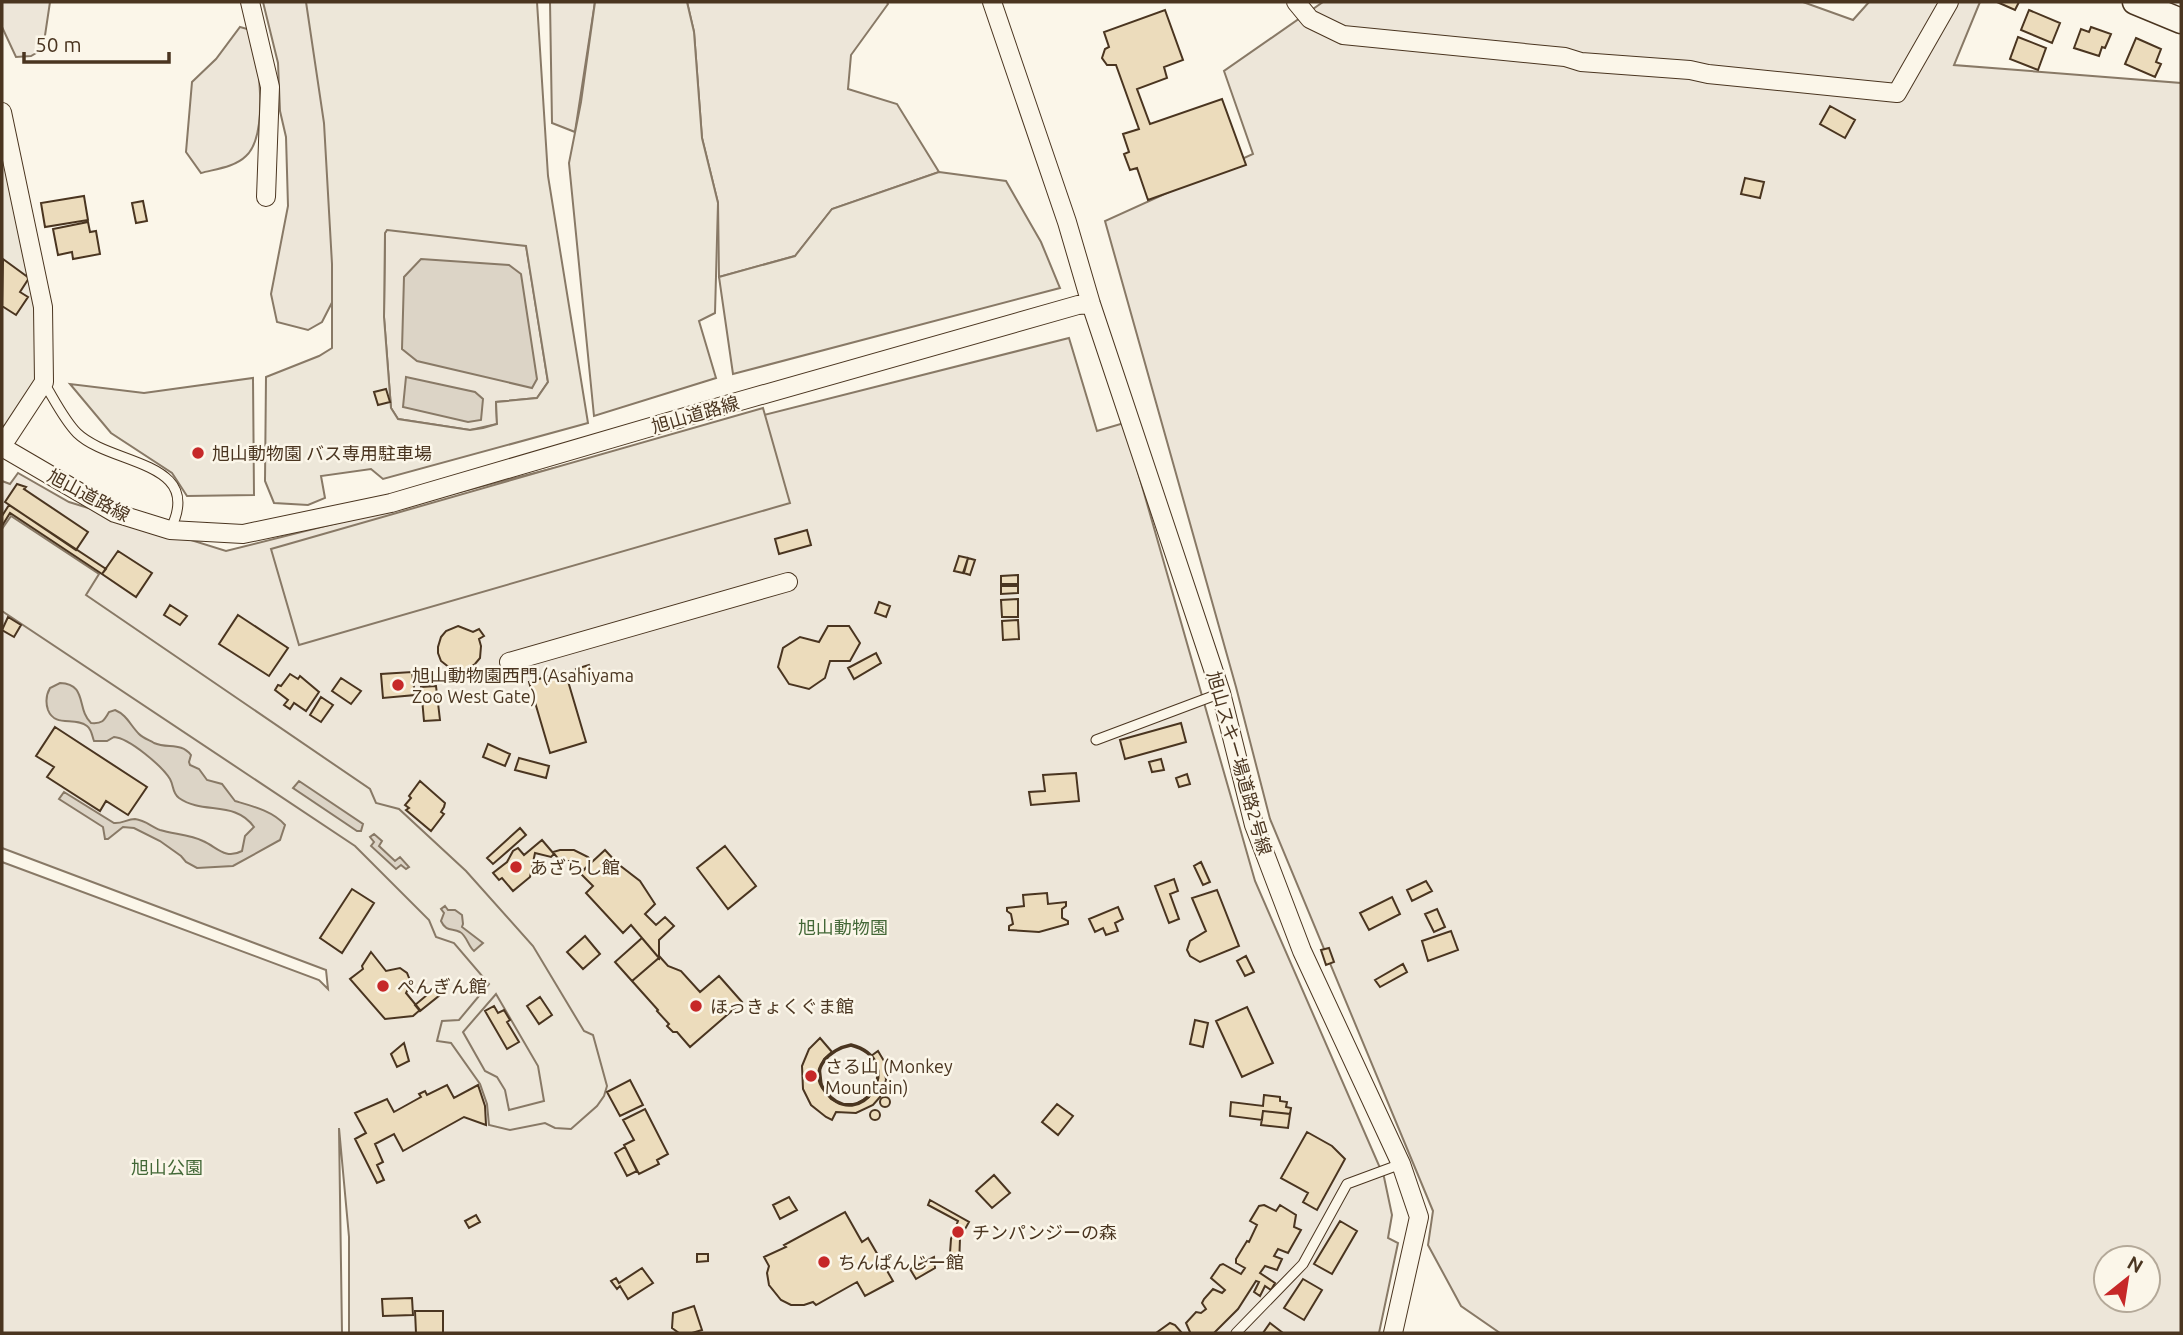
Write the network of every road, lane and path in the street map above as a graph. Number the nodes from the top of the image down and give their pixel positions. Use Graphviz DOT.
graph roads {
  1 [pos="250,2"];
  2 [pos="992,2"];
  3 [pos="1296,2"];
  4 [pos="1949,2"];
  5 [pos="2134,2"];
  6 [pos="2181,21"];
  7 [pos="2,112"];
  8 [pos="266,197"];
  9 [pos="1091,304"];
  10 [pos="44,382"];
  11 [pos="2,446"];
  12 [pos="170,530"];
  13 [pos="788,582"];
  14 [pos="509,662"];
  15 [pos="1221,693"];
  16 [pos="1096,740"];
  17 [pos="1401,1164"];
  18 [pos="1236,1333"];
  19 [pos="1393,1333"];
  1 -- 8 [label="street"];
  2 -- 9 [label="street"];
  3 -- 4 [label="street"];
  5 -- 6 [label="main road"];
  7 -- 10 [label="street"];
  9 -- 12 [label="street, 旭山道路線"];
  9 -- 15 [label="street, 旭山スキー場道路2号線"];
  10 -- 11 [label="street"];
  10 -- 12 [label="lane"];
  11 -- 12 [label="street, 旭山道路線"];
  13 -- 14 [label="street"];
  15 -- 16 [label="lane"];
  15 -- 17 [label="street, 旭山スキー場道路2号線"];
  17 -- 18 [label="lane"];
  17 -- 19 [label="street, 旭山スキー場道路2号線"];
}
